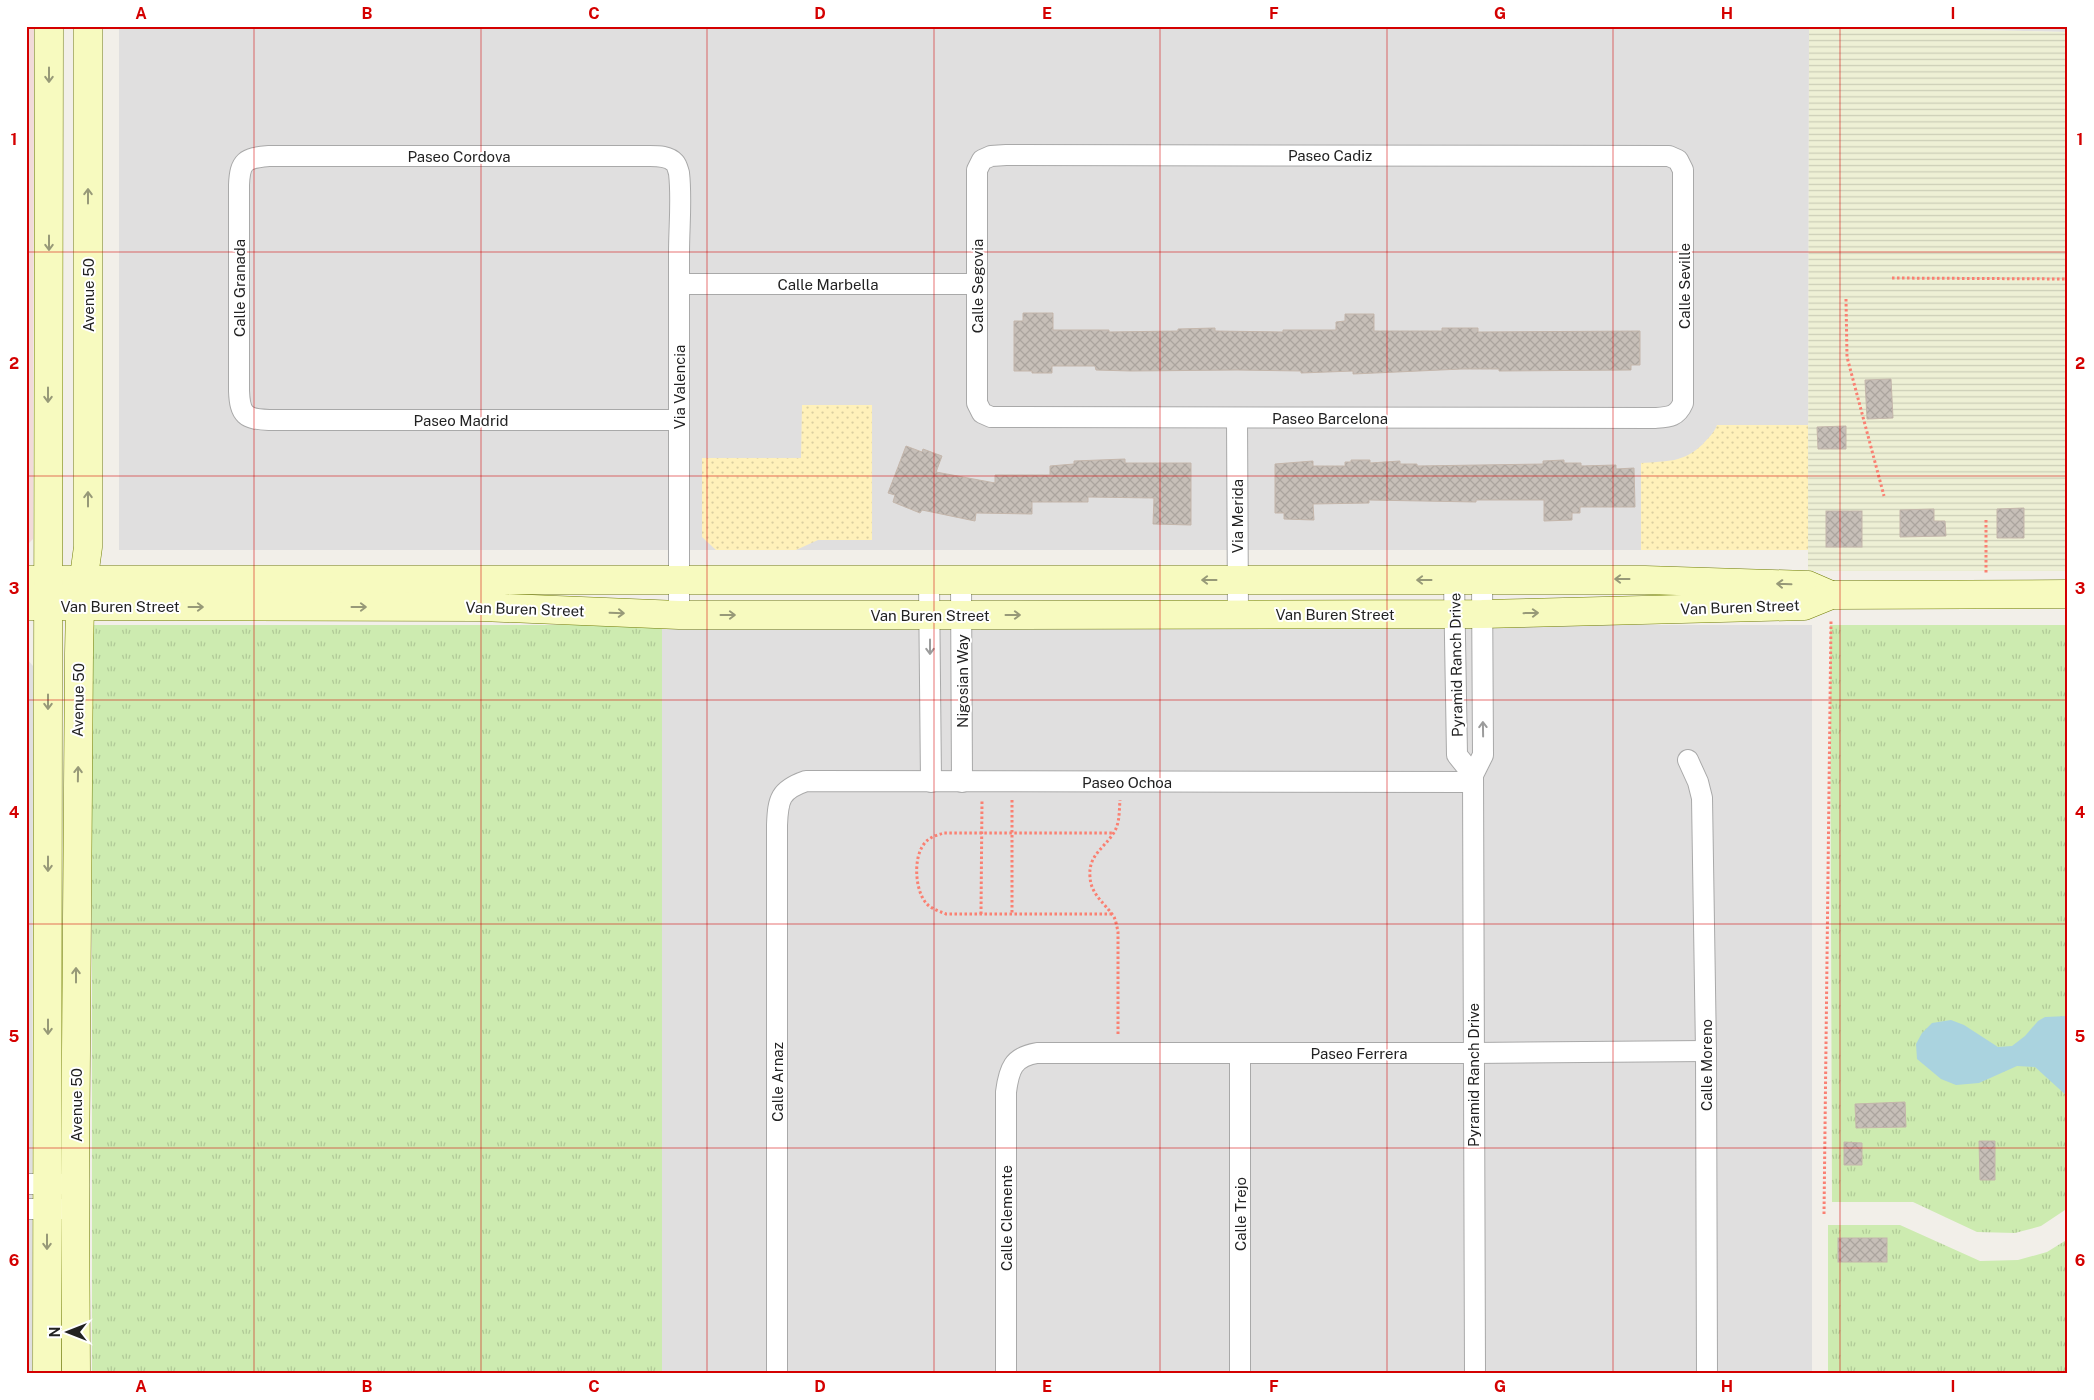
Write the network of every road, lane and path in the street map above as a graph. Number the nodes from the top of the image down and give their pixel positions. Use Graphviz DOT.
graph roads {
  1 [pos="49,26"];
  2 [pos="75,26"];
  3 [pos="88,26"];
  4 [pos="982,160"];
  5 [pos="1678,160"];
  6 [pos="245,161"];
  7 [pos="674,161"];
  8 [pos="49,194"];
  9 [pos="1892,278"];
  10 [pos="2068,279"];
  11 [pos="679,284"];
  12 [pos="976,284"];
  13 [pos="1846,299"];
  14 [pos="982,413"];
  15 [pos="1678,413"];
  16 [pos="245,415"];
  17 [pos="88,418"];
  18 [pos="1237,418"];
  19 [pos="679,420"];
  20 [pos="1884,496"];
  21 [pos="1986,520"];
  22 [pos="679,579"];
  23 [pos="1482,579"];
  24 [pos="1237,580"];
  25 [pos="1454,580"];
  26 [pos="930,581"];
  27 [pos="961,581"];
  28 [pos="37,593"];
  29 [pos="82,593"];
  30 [pos="1986,594"];
  31 [pos="2068,594"];
  32 [pos="1831,595"];
  33 [pos="930,614"];
  34 [pos="1238,614"];
  35 [pos="1454,614"];
  36 [pos="1482,614"];
  37 [pos="679,615"];
  38 [pos="962,615"];
  39 [pos="1688,760"];
  40 [pos="1473,779"];
  41 [pos="931,782"];
  42 [pos="972,782"];
  43 [pos="1012,782"];
  44 [pos="1120,782"];
  45 [pos="784,792"];
  46 [pos="981,833"];
  47 [pos="1012,833"];
  48 [pos="1114,833"];
  49 [pos="981,914"];
  50 [pos="1112,914"];
  51 [pos="1012,915"];
  52 [pos="1706,1051"];
  53 [pos="1118,1053"];
  54 [pos="1473,1053"];
  55 [pos="1240,1054"];
  56 [pos="1015,1064"];
  57 [pos="37,1196"];
  58 [pos="75,1197"];
  59 [pos="1824,1214"];
  60 [pos="47,1374"];
  61 [pos="76,1374"];
  62 [pos="777,1374"];
  63 [pos="1006,1374"];
  64 [pos="1240,1374"];
  65 [pos="1475,1374"];
  66 [pos="1707,1374"];
  1 -- 8 [label="street, Avenue 50, one-way"];
  2 -- 8 [label="street"];
  17 -- 3 [label="street, Avenue 50, one-way"];
  4 -- 5 [label="street, Paseo Cadiz"];
  4 -- 12 [label="street, Calle Segovia"];
  5 -- 15 [label="street, Calle Seville"];
  6 -- 7 [label="street, Paseo Cordova"];
  6 -- 16 [label="street, Calle Granada"];
  7 -- 11 [label="street, Via Valencia"];
  8 -- 17 [label="street"];
  8 -- 28 [label="street, Avenue 50, one-way"];
  9 -- 10 [label="path"];
  11 -- 12 [label="street, Calle Marbella"];
  11 -- 19 [label="street, Via Valencia"];
  12 -- 14 [label="street, Calle Segovia"];
  13 -- 20 [label="path"];
  14 -- 18 [label="street, Paseo Barcelona"];
  15 -- 18 [label="street, Paseo Barcelona"];
  16 -- 19 [label="street, Paseo Madrid"];
  29 -- 17 [label="street, Avenue 50, one-way"];
  18 -- 24 [label="street, Via Merida"];
  19 -- 22 [label="street, Via Valencia"];
  21 -- 30 [label="path"];
  22 -- 26 [label="street, Van Buren Street"];
  22 -- 29 [label="street, Van Buren Street"];
  22 -- 37 [label="street, Via Valencia"];
  23 -- 25 [label="street, Van Buren Street"];
  32 -- 23 [label="street, Van Buren Street, one-way"];
  23 -- 36 [label="street, Pyramid Ranch Drive"];
  25 -- 24 [label="street, Van Buren Street, one-way"];
  24 -- 27 [label="street, Van Buren Street, one-way"];
  24 -- 34 [label="street, Via Merida"];
  25 -- 35 [label="street, Pyramid Ranch Drive"];
  26 -- 27 [label="street, Van Buren Street"];
  26 -- 33 [label="street, Nigosian Way"];
  27 -- 38 [label="street, Nigosian Way"];
  28 -- 29 [label="street, Van Buren Street"];
  28 -- 57 [label="street, Avenue 50, one-way"];
  29 -- 37 [label="street, Van Buren Street, one-way"];
  58 -- 29 [label="street, Avenue 50, one-way"];
  30 -- 31 [label="street, Van Buren Street"];
  30 -- 32 [label="street, Van Buren Street"];
  36 -- 32 [label="street, Van Buren Street, one-way"];
  32 -- 59 [label="path"];
  37 -- 33 [label="street, Van Buren Street, one-way"];
  33 -- 38 [label="street, Van Buren Street"];
  33 -- 41 [label="street, Nigosian Way, one-way"];
  34 -- 35 [label="street, Van Buren Street"];
  38 -- 34 [label="street, Van Buren Street, one-way"];
  35 -- 36 [label="street, Van Buren Street"];
  35 -- 40 [label="street, Pyramid Ranch Drive"];
  40 -- 36 [label="street, Pyramid Ranch Drive, one-way"];
  38 -- 42 [label="street, Nigosian Way"];
  39 -- 52 [label="street, Calle Moreno"];
  40 -- 44 [label="street, Paseo Ochoa"];
  40 -- 54 [label="street, Pyramid Ranch Drive"];
  41 -- 42 [label="street, Paseo Ochoa"];
  41 -- 45 [label="street, Paseo Ochoa"];
  42 -- 43 [label="street, Paseo Ochoa"];
  42 -- 46 [label="path"];
  43 -- 44 [label="street, Paseo Ochoa"];
  43 -- 47 [label="path"];
  44 -- 48 [label="path"];
  45 -- 62 [label="street, Calle Arnaz"];
  46 -- 47 [label="path"];
  46 -- 49 [label="path"];
  46 -- 49 [label="path"];
  47 -- 48 [label="path"];
  47 -- 51 [label="path"];
  48 -- 50 [label="path"];
  49 -- 51 [label="path"];
  50 -- 51 [label="path"];
  50 -- 53 [label="path"];
  52 -- 54 [label="street, Paseo Ferrera"];
  52 -- 66 [label="street, Calle Moreno"];
  53 -- 55 [label="street, Paseo Ferrera"];
  53 -- 56 [label="street, Paseo Ferrera"];
  54 -- 55 [label="street, Paseo Ferrera"];
  54 -- 65 [label="street, Pyramid Ranch Drive"];
  55 -- 64 [label="street, Calle Trejo"];
  56 -- 63 [label="street, Calle Clemente"];
  57 -- 58 [label="street"];
  57 -- 60 [label="street, Avenue 50, one-way"];
  58 -- 61 [label="street, Avenue 50"];
}
